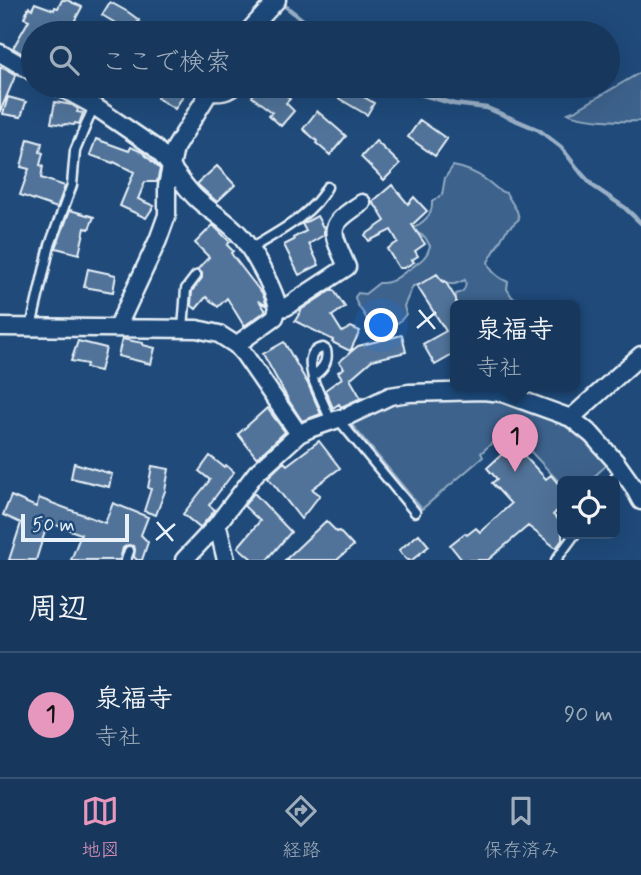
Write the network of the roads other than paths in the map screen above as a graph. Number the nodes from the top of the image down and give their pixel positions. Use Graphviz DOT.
graph roads {
  1 [pos="276,1"];
  2 [pos="258,21"];
  3 [pos="0,53"];
  4 [pos="21,65"];
  5 [pos="80,98"];
  6 [pos="206,98"];
  7 [pos="94,106"];
  8 [pos="171,166"];
  9 [pos="327,187"];
  10 [pos="362,203"];
  11 [pos="250,249"];
  12 [pos="196,276"];
  13 [pos="278,308"];
  14 [pos="0,327"];
  15 [pos="31,327"];
  16 [pos="117,328"];
  17 [pos="183,329"];
  18 [pos="236,345"];
  19 [pos="641,355"];
  20 [pos="313,376"];
  21 [pos="572,418"];
  22 [pos="334,420"];
  23 [pos="299,434"];
  24 [pos="617,475"];
  25 [pos="641,501"];
  26 [pos="415,512"];
  27 [pos="215,527"];
  28 [pos="571,539"];
  29 [pos="184,560"];
  30 [pos="226,560"];
  31 [pos="556,560"];
  1 -- 2 [label="street"];
  3 -- 4 [label="street"];
  5 -- 7 [label="street"];
  6 -- 8 [label="street"];
  7 -- 8 [label="street"];
  7 -- 15 [label="lane"];
  8 -- 11 [label="street"];
  8 -- 16 [label="street"];
  9 -- 11 [label="lane"];
  10 -- 13 [label="street"];
  11 -- 13 [label="street"];
  12 -- 17 [label="lane"];
  13 -- 18 [label="street"];
  14 -- 15 [label="street"];
  15 -- 16 [label="street"];
  16 -- 17 [label="street"];
  17 -- 18 [label="street"];
  18 -- 23 [label="street"];
  19 -- 21 [label="street"];
  20 -- 22 [label="lane"];
  21 -- 22 [label="street"];
  21 -- 24 [label="street"];
  22 -- 23 [label="street"];
  22 -- 26 [label="lane"];
  23 -- 27 [label="street"];
  24 -- 25 [label="street"];
  27 -- 29 [label="street"];
  27 -- 30 [label="street"];
  28 -- 31 [label="lane"];
}
